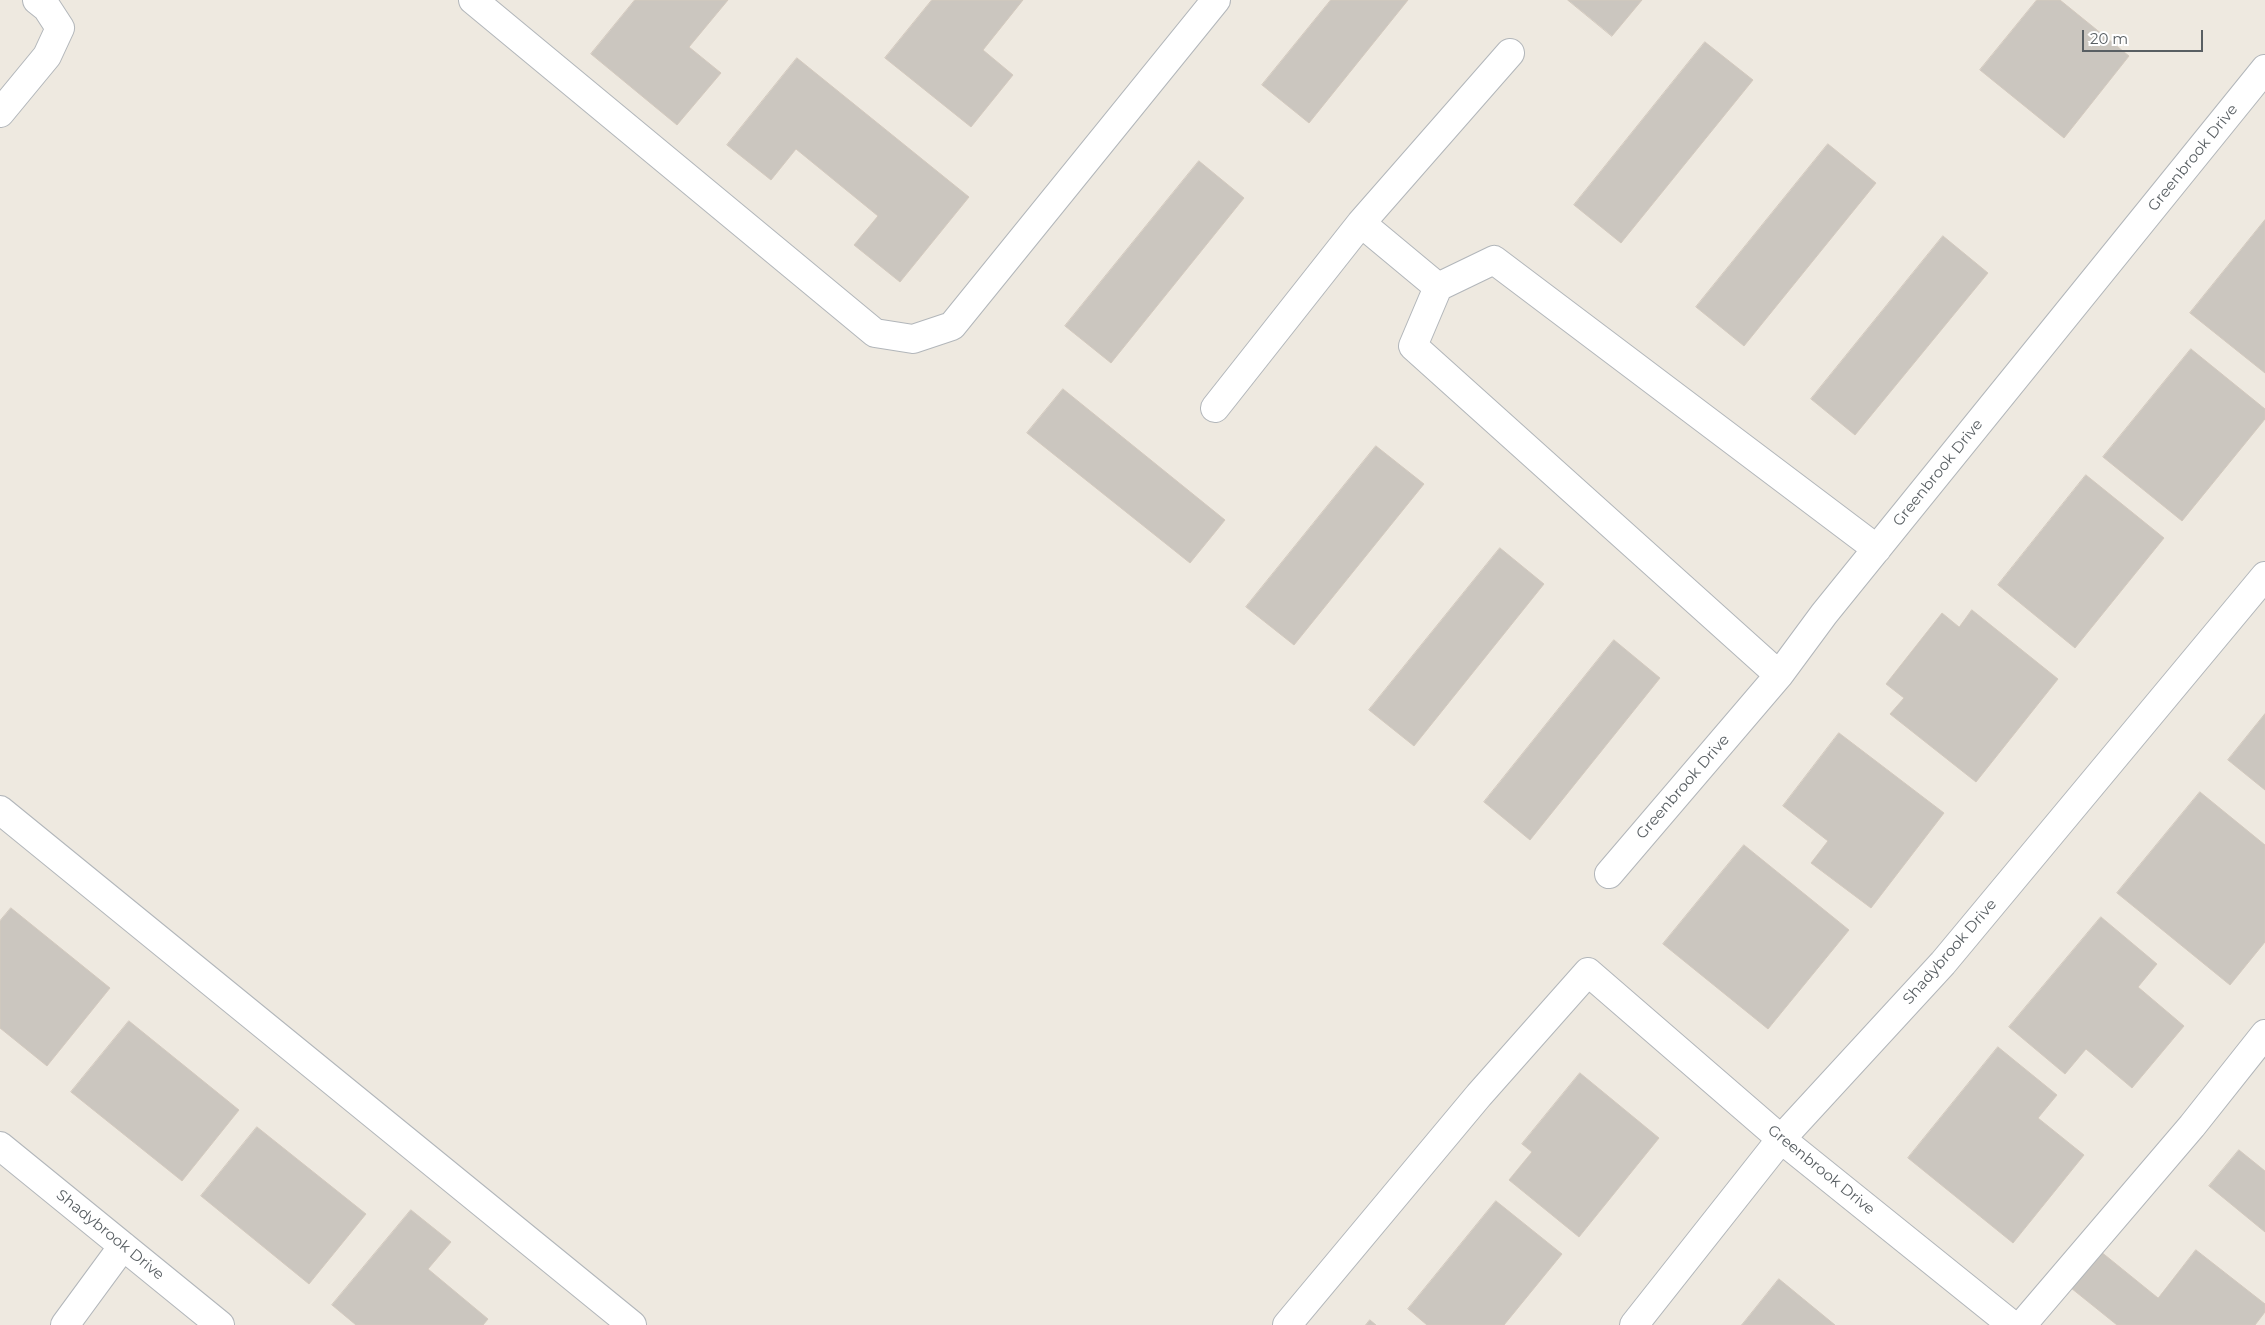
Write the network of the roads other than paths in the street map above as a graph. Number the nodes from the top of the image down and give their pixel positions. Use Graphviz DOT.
graph roads {
  1 [pos="37,0"];
  2 [pos="473,0"];
  3 [pos="1216,0"];
  4 [pos="1510,53"];
  5 [pos="2265,69"];
  6 [pos="0,113"];
  7 [pos="1361,223"];
  8 [pos="1438,287"];
  9 [pos="1215,408"];
  10 [pos="1877,549"];
  11 [pos="2265,576"];
  12 [pos="1779,676"];
  13 [pos="0,810"];
  14 [pos="1609,874"];
  15 [pos="2265,1034"];
  16 [pos="1781,1139"];
  17 [pos="0,1146"];
  18 [pos="123,1246"];
  19 [pos="65,1325"];
  20 [pos="220,1325"];
  21 [pos="632,1325"];
  22 [pos="1288,1325"];
  23 [pos="1634,1325"];
  24 [pos="2012,1325"];
  25 [pos="2022,1325"];
  1 -- 6 [label="street"];
  2 -- 3 [label="street"];
  4 -- 7 [label="street"];
  5 -- 10 [label="street, Greenbrook Drive"];
  7 -- 8 [label="street"];
  7 -- 9 [label="street"];
  8 -- 10 [label="street"];
  8 -- 12 [label="street"];
  10 -- 12 [label="street, Greenbrook Drive"];
  11 -- 16 [label="street, Shadybrook Drive"];
  12 -- 14 [label="street, Greenbrook Drive"];
  13 -- 21 [label="street"];
  15 -- 25 [label="street"];
  16 -- 22 [label="street, Greenbrook Drive"];
  16 -- 23 [label="street, Shadybrook Drive"];
  16 -- 24 [label="street, Greenbrook Drive"];
  17 -- 18 [label="street, Shadybrook Drive"];
  18 -- 19 [label="street"];
  18 -- 20 [label="street, Shadybrook Drive"];
}
